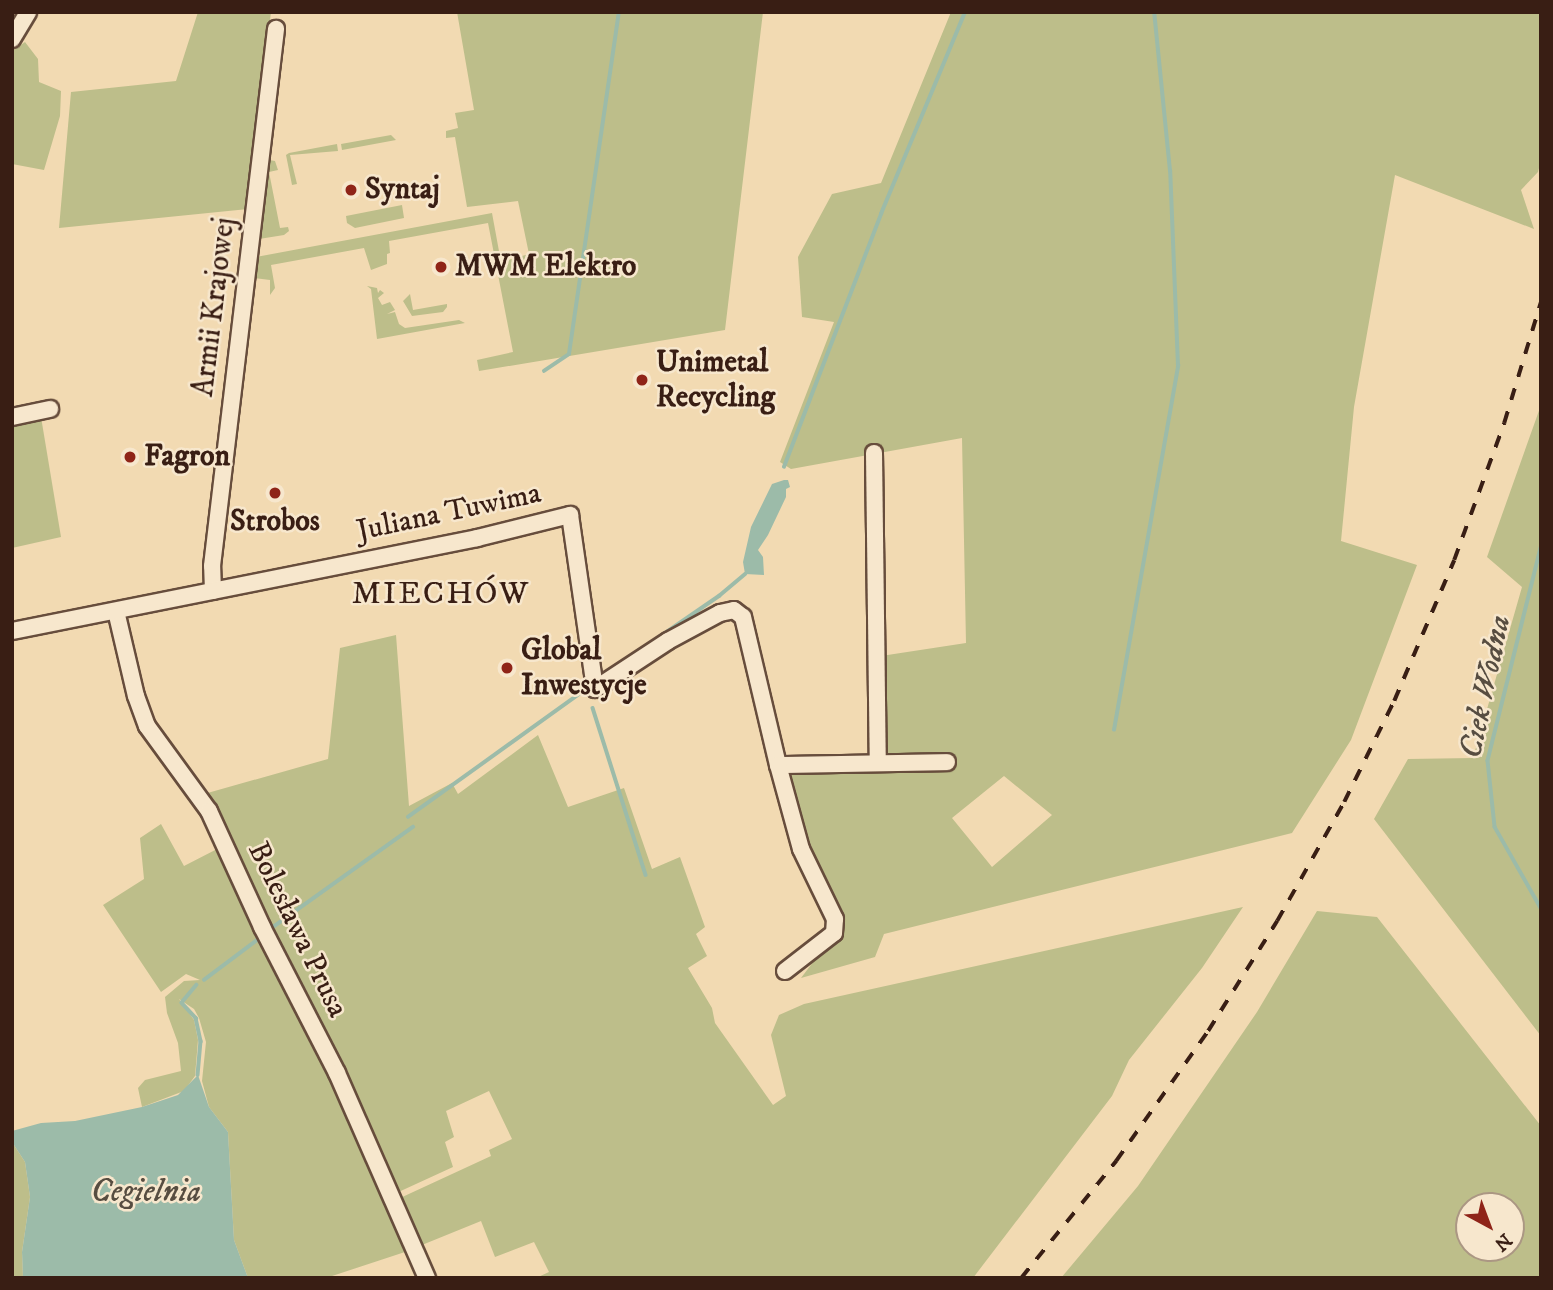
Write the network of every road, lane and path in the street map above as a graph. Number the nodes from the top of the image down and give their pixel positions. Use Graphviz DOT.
graph roads {
  1 [pos="29,12"];
  2 [pos="276,29"];
  3 [pos="12,39"];
  4 [pos="50,409"];
  5 [pos="12,417"];
  6 [pos="874,453"];
  7 [pos="213,591"];
  8 [pos="116,611"];
  9 [pos="12,631"];
  10 [pos="878,762"];
  11 [pos="947,762"];
  12 [pos="778,765"];
  13 [pos="785,971"];
  14 [pos="427,1278"];
  1 -- 3 [label="street"];
  2 -- 7 [label="street, Armii Krajowej"];
  4 -- 5 [label="street"];
  6 -- 10 [label="street"];
  7 -- 8 [label="street, Juliana Tuwima"];
  7 -- 12 [label="street, Juliana Tuwima"];
  8 -- 9 [label="street, Juliana Tuwima"];
  8 -- 14 [label="street, Bolesława Prusa"];
  10 -- 11 [label="street"];
  10 -- 12 [label="street"];
  12 -- 13 [label="street, Juliana Tuwima"];
}
